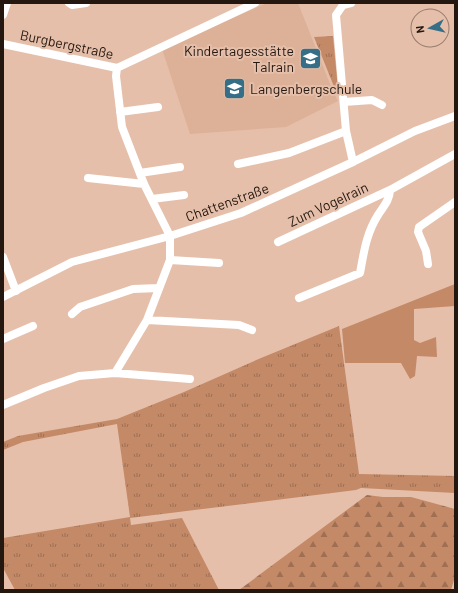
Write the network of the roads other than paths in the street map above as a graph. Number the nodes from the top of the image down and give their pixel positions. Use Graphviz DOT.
graph roads {
  1 [pos="7,3"];
  2 [pos="68,3"];
  3 [pos="86,3"];
  4 [pos="255,3"];
  5 [pos="350,3"];
  6 [pos="3,15"];
  7 [pos="3,44"];
  8 [pos="117,68"];
  9 [pos="344,102"];
  10 [pos="382,105"];
  11 [pos="158,107"];
  12 [pos="120,112"];
  13 [pos="455,118"];
  14 [pos="346,131"];
  15 [pos="455,154"];
  16 [pos="353,162"];
  17 [pos="238,164"];
  18 [pos="180,166"];
  19 [pos="140,173"];
  20 [pos="88,178"];
  21 [pos="144,184"];
  22 [pos="390,190"];
  23 [pos="184,194"];
  24 [pos="152,199"];
  25 [pos="455,202"];
  26 [pos="170,236"];
  27 [pos="278,242"];
  28 [pos="3,257"];
  29 [pos="170,260"];
  30 [pos="219,263"];
  31 [pos="428,264"];
  32 [pos="160,288"];
  33 [pos="16,291"];
  34 [pos="3,297"];
  35 [pos="299,298"];
  36 [pos="72,314"];
  37 [pos="147,320"];
  38 [pos="32,326"];
  39 [pos="252,330"];
  40 [pos="3,339"];
  41 [pos="115,373"];
  42 [pos="190,379"];
  43 [pos="3,405"];
  1 -- 6 [label="street"];
  2 -- 3 [label="street"];
  4 -- 8 [label="street, Burgbergstraße"];
  5 -- 9 [label="street"];
  7 -- 8 [label="street, Burgbergstraße"];
  8 -- 12 [label="street"];
  9 -- 10 [label="street"];
  9 -- 14 [label="street"];
  11 -- 12 [label="street"];
  12 -- 19 [label="street"];
  13 -- 16 [label="street, Chattenstraße"];
  14 -- 16 [label="street"];
  14 -- 17 [label="street"];
  15 -- 22 [label="street, Zum Vogelrain"];
  16 -- 26 [label="street, Chattenstraße"];
  18 -- 19 [label="street"];
  19 -- 21 [label="street"];
  20 -- 21 [label="street"];
  21 -- 24 [label="street"];
  22 -- 27 [label="street, Zum Vogelrain"];
  22 -- 35 [label="street, Zum Vogelrain"];
  23 -- 24 [label="street"];
  24 -- 26 [label="street"];
  25 -- 31 [label="street"];
  26 -- 29 [label="street"];
  26 -- 33 [label="street, Chattenstraße"];
  28 -- 33 [label="street"];
  29 -- 30 [label="street"];
  29 -- 32 [label="street"];
  32 -- 36 [label="street"];
  32 -- 37 [label="street"];
  33 -- 34 [label="street, Chattenstraße"];
  37 -- 39 [label="street"];
  37 -- 41 [label="street"];
  38 -- 40 [label="street"];
  41 -- 42 [label="street"];
  41 -- 43 [label="street"];
}
